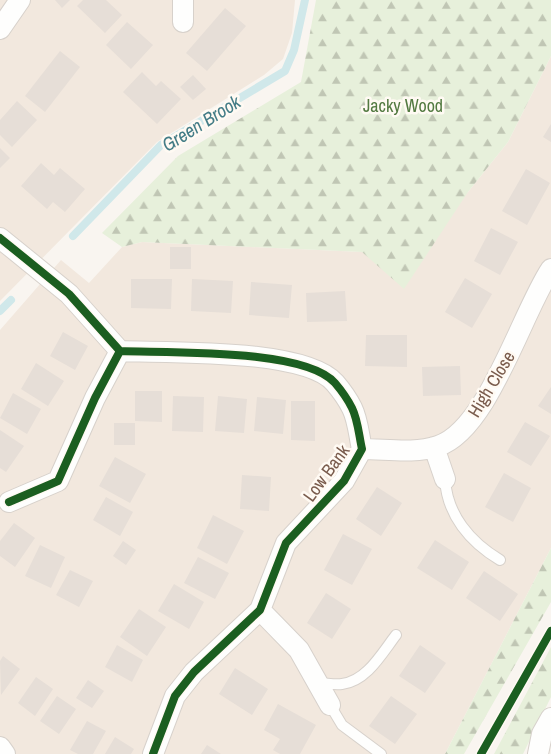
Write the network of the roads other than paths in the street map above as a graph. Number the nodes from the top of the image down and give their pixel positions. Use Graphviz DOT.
graph roads {
  1 [pos="20,0"];
  2 [pos="183,0"];
  3 [pos="182,22"];
  4 [pos="0,29"];
  5 [pos="0,238"];
  6 [pos="551,269"];
  7 [pos="120,352"];
  8 [pos="434,447"];
  9 [pos="362,449"];
  10 [pos="445,479"];
  11 [pos="9,502"];
  12 [pos="500,560"];
  13 [pos="260,610"];
  14 [pos="396,635"];
  15 [pos="318,683"];
  16 [pos="330,705"];
  17 [pos="551,718"];
  18 [pos="0,747"];
  19 [pos="5,754"];
  20 [pos="152,754"];
  21 [pos="380,754"];
  22 [pos="538,754"];
  1 -- 4 [label="street"];
  2 -- 3 [label="street"];
  5 -- 7 [label="street"];
  6 -- 8 [label="street, High Close"];
  7 -- 9 [label="street, Low Bank"];
  7 -- 11 [label="street"];
  8 -- 9 [label="street, High Close"];
  8 -- 10 [label="street"];
  9 -- 13 [label="street, Low Bank"];
  10 -- 12 [label="lane"];
  13 -- 15 [label="street"];
  13 -- 20 [label="street, Low Bank"];
  14 -- 15 [label="lane"];
  15 -- 16 [label="street"];
  16 -- 21 [label="lane"];
  17 -- 22 [label="street"];
  18 -- 19 [label="street"];
}
